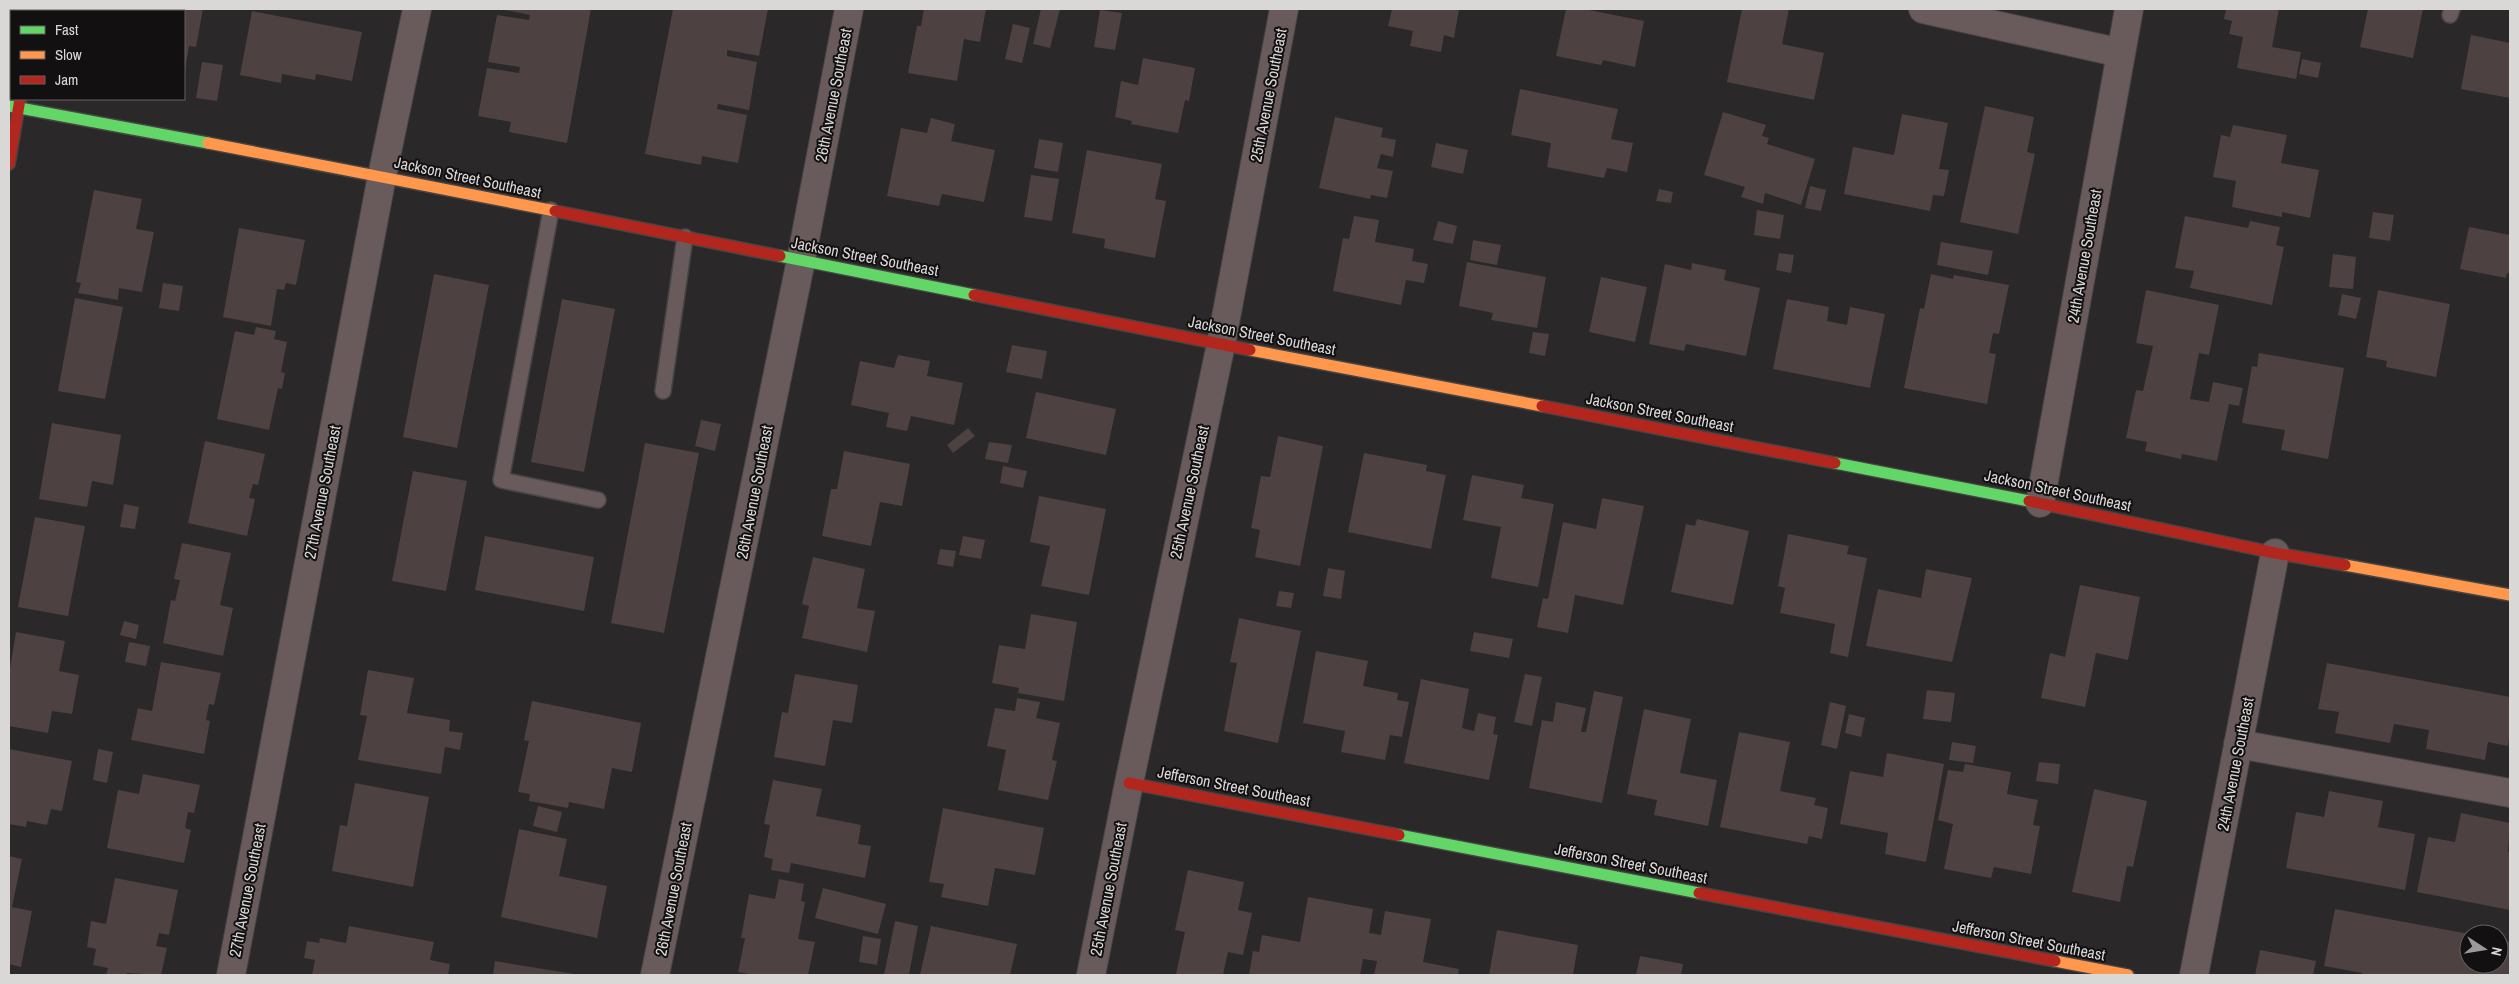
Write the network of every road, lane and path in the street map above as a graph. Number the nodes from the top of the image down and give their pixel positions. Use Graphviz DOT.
graph roads {
  1 [pos="417,9"];
  2 [pos="849,9"];
  3 [pos="1284,9"];
  4 [pos="1923,9"];
  5 [pos="2129,9"];
  6 [pos="2121,53"];
  7 [pos="16,104"];
  8 [pos="9,164"];
  9 [pos="382,176"];
  10 [pos="550,210"];
  11 [pos="685,237"];
  12 [pos="801,260"];
  13 [pos="1220,344"];
  14 [pos="663,391"];
  15 [pos="598,500"];
  16 [pos="2040,502"];
  17 [pos="2275,553"];
  18 [pos="2510,595"];
  19 [pos="2238,744"];
  20 [pos="1129,783"];
  21 [pos="2510,794"];
  22 [pos="231,975"];
  23 [pos="655,975"];
  24 [pos="1091,975"];
  25 [pos="2128,975"];
  26 [pos="2194,975"];
  1 -- 9 [label="street, 27th Avenue Southeast"];
  2 -- 12 [label="street, 26th Avenue Southeast"];
  3 -- 13 [label="street, 25th Avenue Southeast"];
  4 -- 6 [label="street"];
  5 -- 6 [label="street, 24th Avenue Southeast"];
  6 -- 16 [label="street, 24th Avenue Southeast"];
  7 -- 8 [label="street"];
  7 -- 9 [label="street, Jackson Street Southeast"];
  9 -- 10 [label="street, Jackson Street Southeast"];
  9 -- 22 [label="street, 27th Avenue Southeast"];
  10 -- 11 [label="street, Jackson Street Southeast"];
  10 -- 15 [label="lane"];
  11 -- 12 [label="street, Jackson Street Southeast"];
  11 -- 14 [label="lane"];
  12 -- 13 [label="street, Jackson Street Southeast"];
  12 -- 23 [label="street, 26th Avenue Southeast"];
  13 -- 16 [label="street, Jackson Street Southeast"];
  13 -- 20 [label="street, 25th Avenue Southeast"];
  16 -- 17 [label="street, Jackson Street Southeast"];
  17 -- 18 [label="street, Jackson Street Southeast"];
  17 -- 19 [label="street, 24th Avenue Southeast"];
  19 -- 21 [label="street"];
  19 -- 26 [label="street, 24th Avenue Southeast"];
  20 -- 24 [label="street, 25th Avenue Southeast"];
  20 -- 25 [label="street, Jefferson Street Southeast"];
}
